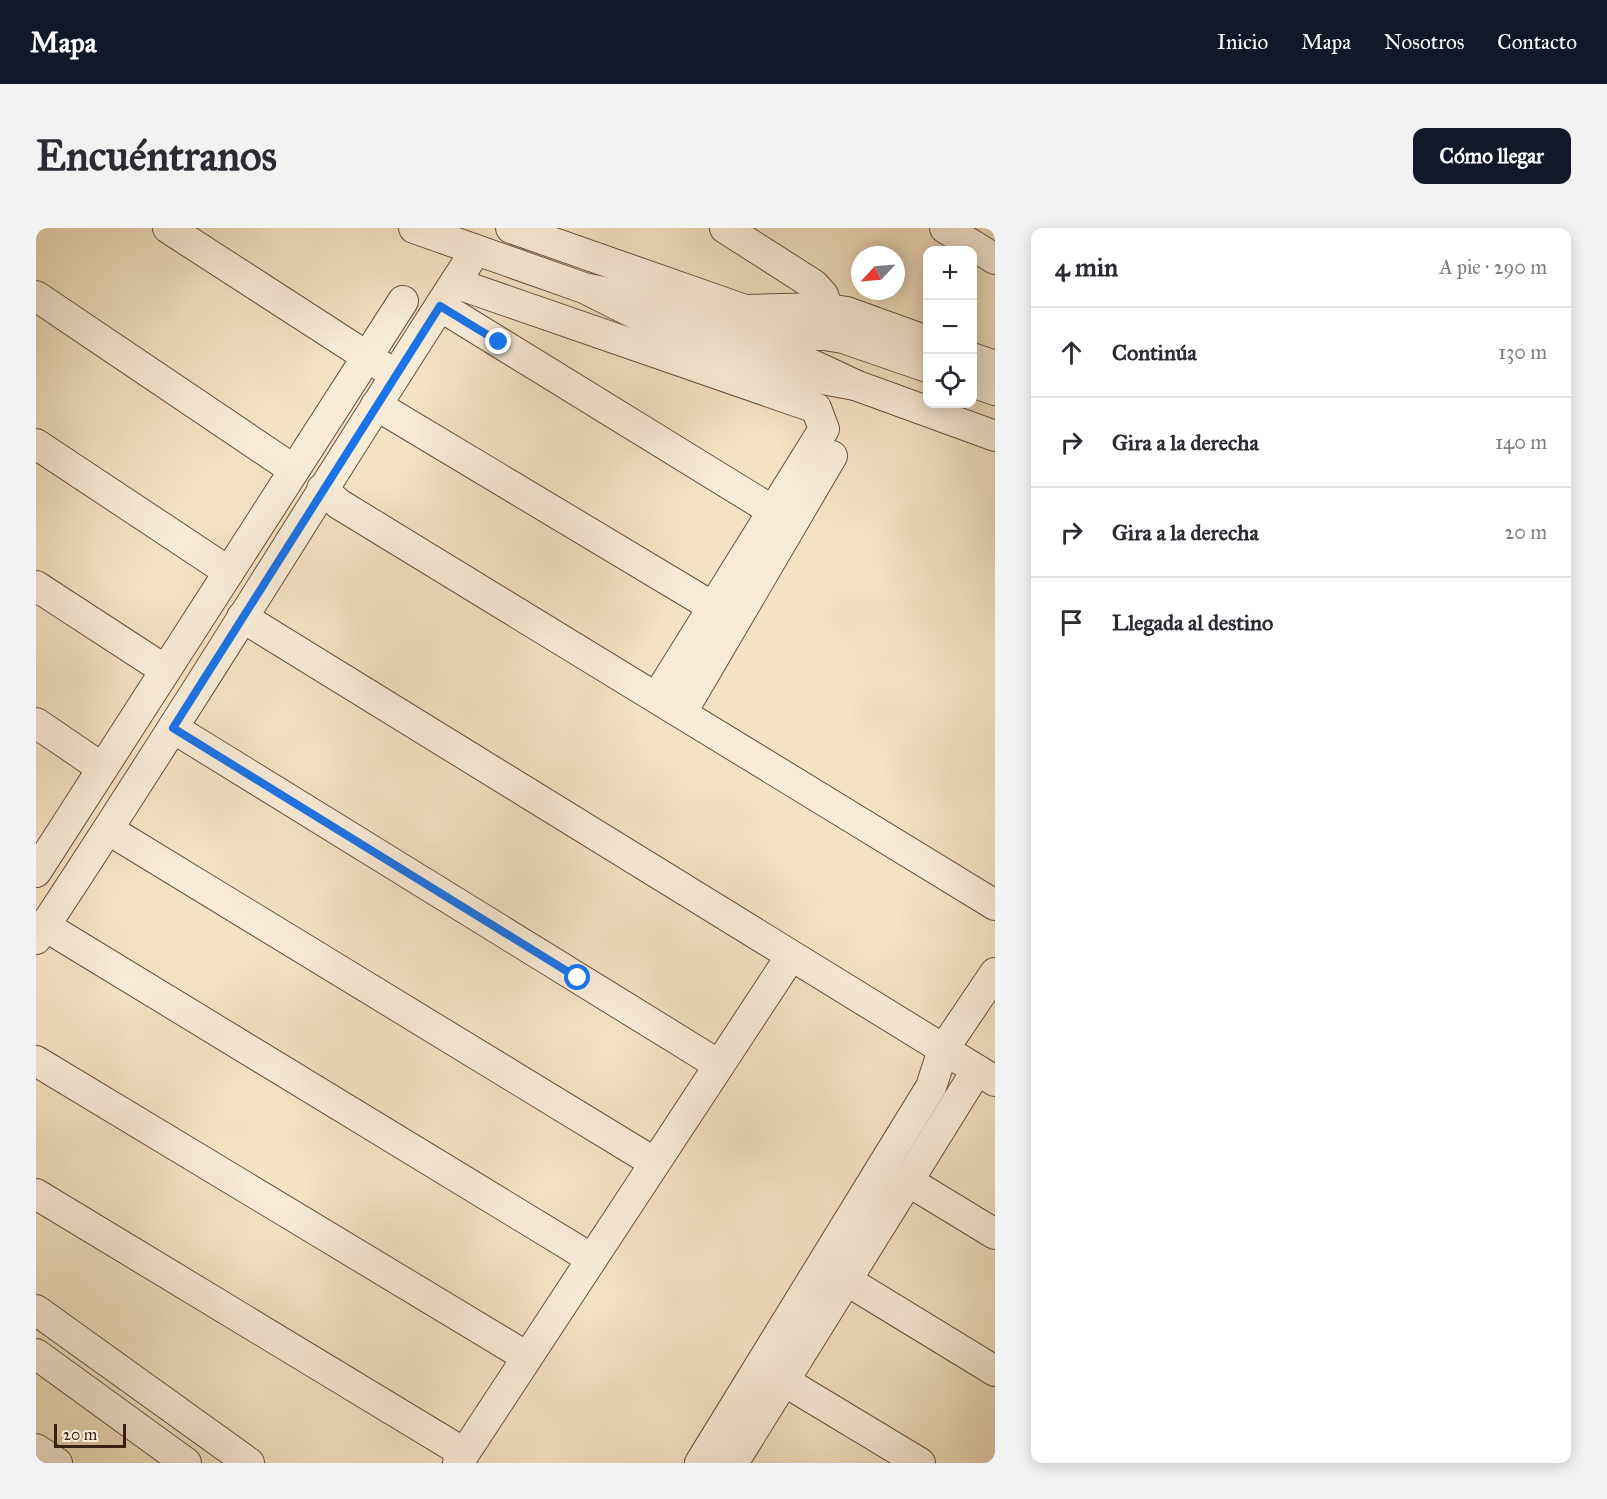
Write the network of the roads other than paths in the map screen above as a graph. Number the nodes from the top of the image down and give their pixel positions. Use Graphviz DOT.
graph roads {
  1 [pos="168,228"];
  2 [pos="414,228"];
  3 [pos="511,228"];
  4 [pos="725,228"];
  5 [pos="945,228"];
  6 [pos="476,250"];
  7 [pos="995,259"];
  8 [pos="448,294"];
  9 [pos="36,296"];
  10 [pos="403,300"];
  11 [pos="828,309"];
  12 [pos="923,340"];
  13 [pos="746,348"];
  14 [pos="367,356"];
  15 [pos="977,359"];
  16 [pos="923,366"];
  17 [pos="995,366"];
  18 [pos="396,375"];
  19 [pos="977,384"];
  20 [pos="995,390"];
  21 [pos="376,405"];
  22 [pos="995,436"];
  23 [pos="36,444"];
  24 [pos="832,456"];
  25 [pos="294,470"];
  26 [pos="322,489"];
  27 [pos="773,511"];
  28 [pos="229,572"];
  29 [pos="36,586"];
  30 [pos="713,607"];
  31 [pos="242,617"];
  32 [pos="165,670"];
  33 [pos="669,705"];
  34 [pos="36,723"];
  35 [pos="173,728"];
  36 [pos="102,768"];
  37 [pos="109,830"];
  38 [pos="37,868"];
  39 [pos="995,905"];
  40 [pos="40,932"];
  41 [pos="791,956"];
  42 [pos="995,973"];
  43 [pos="984,1012"];
  44 [pos="943,1050"];
  45 [pos="36,1060"];
  46 [pos="719,1065"];
  47 [pos="986,1076"];
  48 [pos="655,1163"];
  49 [pos="908,1181"];
  50 [pos="36,1194"];
  51 [pos="995,1234"];
  52 [pos="592,1259"];
  53 [pos="846,1280"];
  54 [pos="36,1310"];
  55 [pos="36,1354"];
  56 [pos="527,1358"];
  57 [pos="995,1371"];
  58 [pos="784,1381"];
  59 [pos="36,1449"];
  60 [pos="461,1458"];
  61 [pos="57,1463"];
  62 [pos="186,1463"];
  63 [pos="249,1463"];
  64 [pos="700,1463"];
  65 [pos="733,1463"];
  66 [pos="920,1463"];
  1 -- 14 [label="lane"];
  2 -- 6 [label="lane"];
  3 -- 11 [label="lane"];
  4 -- 11 [label="lane"];
  5 -- 7 [label="lane"];
  6 -- 8 [label="lane"];
  6 -- 13 [label="lane"];
  8 -- 18 [label="lane"];
  8 -- 27 [label="lane"];
  8 -- 27 [label="lane"];
  9 -- 25 [label="lane"];
  10 -- 14 [label="lane"];
  11 -- 12 [label="lane"];
  13 -- 16 [label="lane"];
  13 -- 22 [label="lane"];
  14 -- 18 [label="lane"];
  14 -- 25 [label="lane"];
  15 -- 17 [label="lane"];
  18 -- 21 [label="lane"];
  19 -- 20 [label="lane"];
  21 -- 26 [label="lane"];
  21 -- 30 [label="lane"];
  23 -- 28 [label="lane"];
  24 -- 33 [label="lane"];
  25 -- 28 [label="lane"];
  26 -- 31 [label="lane"];
  26 -- 33 [label="lane"];
  27 -- 30 [label="lane"];
  28 -- 32 [label="lane"];
  29 -- 32 [label="lane"];
  30 -- 33 [label="lane"];
  31 -- 35 [label="lane"];
  31 -- 41 [label="lane"];
  32 -- 36 [label="lane"];
  33 -- 39 [label="lane"];
  34 -- 36 [label="lane"];
  35 -- 37 [label="lane"];
  35 -- 46 [label="lane"];
  36 -- 38 [label="lane"];
  37 -- 40 [label="lane"];
  37 -- 48 [label="lane"];
  40 -- 52 [label="lane"];
  41 -- 44 [label="lane"];
  41 -- 46 [label="lane"];
  42 -- 43 [label="lane"];
  43 -- 44 [label="lane"];
  44 -- 47 [label="lane"];
  44 -- 64 [label="lane"];
  45 -- 56 [label="lane"];
  46 -- 48 [label="lane"];
  47 -- 49 [label="lane"];
  48 -- 52 [label="lane"];
  49 -- 51 [label="lane"];
  49 -- 53 [label="lane"];
  50 -- 60 [label="lane"];
  52 -- 56 [label="lane"];
  53 -- 57 [label="lane"];
  53 -- 58 [label="lane"];
  54 -- 63 [label="lane"];
  55 -- 62 [label="lane"];
  56 -- 60 [label="lane"];
  58 -- 65 [label="lane"];
  58 -- 66 [label="lane"];
  59 -- 61 [label="lane"];
}
